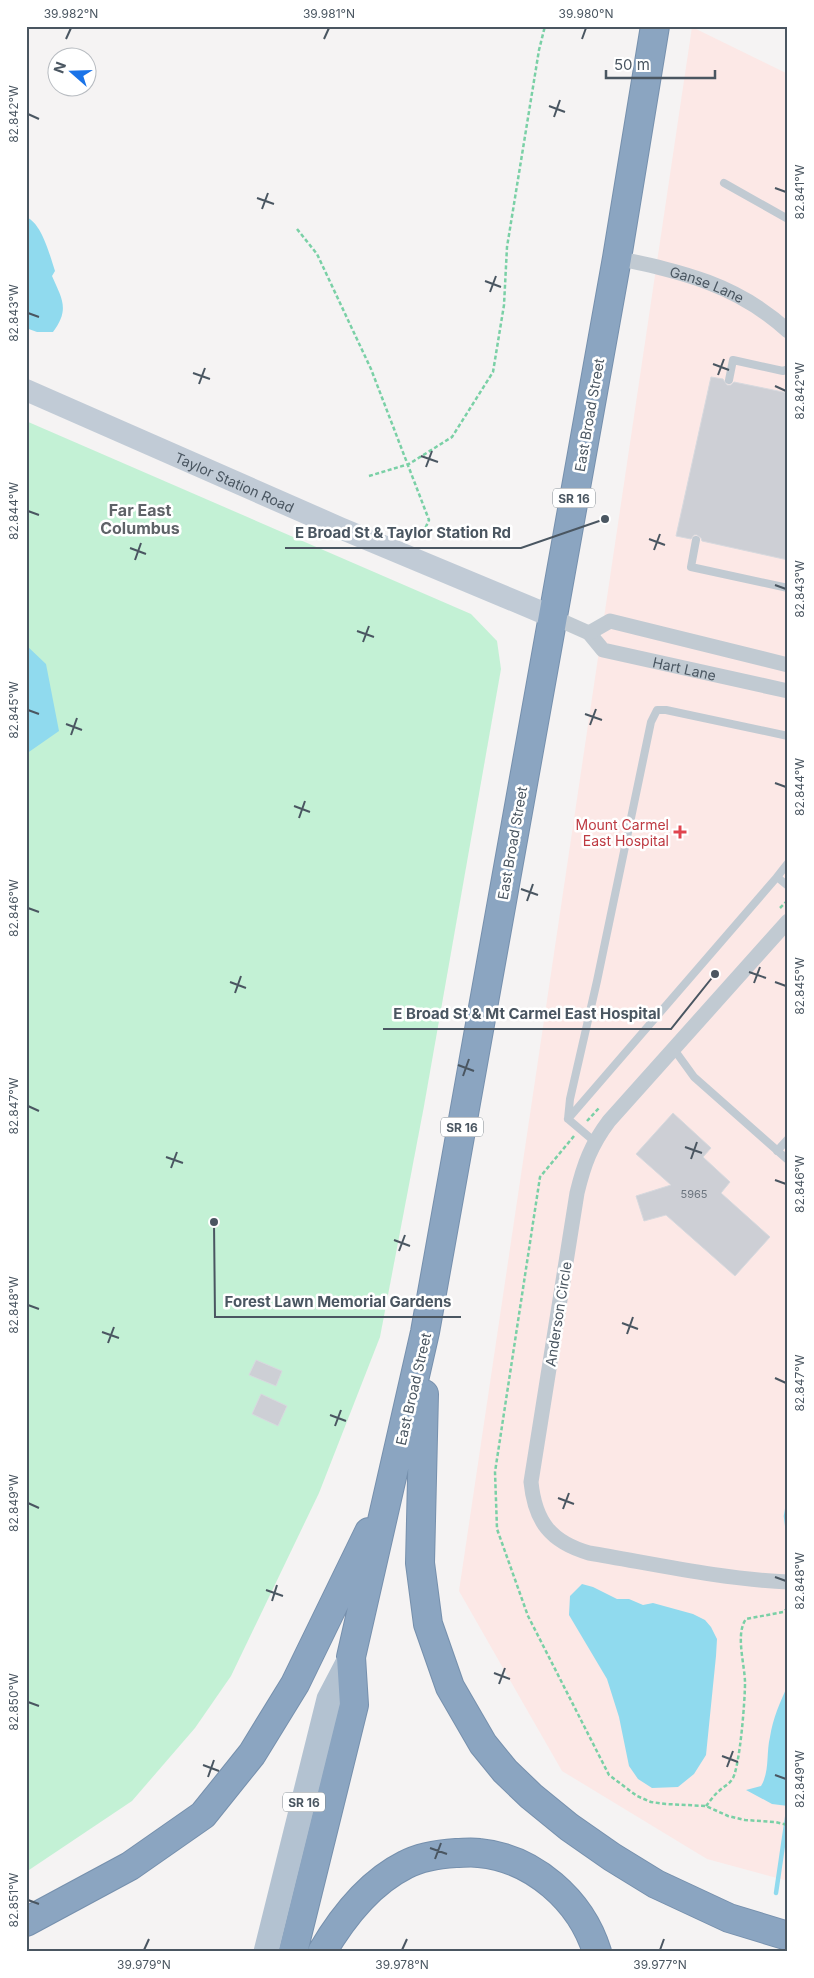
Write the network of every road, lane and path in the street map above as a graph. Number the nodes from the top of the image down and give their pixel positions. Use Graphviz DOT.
graph roads {
  1 [pos="545,26"];
  2 [pos="655,26"];
  3 [pos="724,182"];
  4 [pos="788,219"];
  5 [pos="297,229"];
  6 [pos="617,258"];
  7 [pos="788,330"];
  8 [pos="788,369"];
  9 [pos="729,380"];
  10 [pos="26,390"];
  11 [pos="408,464"];
  12 [pos="369,476"];
  13 [pos="424,531"];
  14 [pos="696,540"];
  15 [pos="788,588"];
  16 [pos="553,617"];
  17 [pos="589,633"];
  18 [pos="788,665"];
  19 [pos="788,691"];
  20 [pos="788,736"];
  21 [pos="788,863"];
  22 [pos="777,877"];
  23 [pos="788,886"];
  24 [pos="788,900"];
  25 [pos="781,918"];
  26 [pos="673,1048"];
  27 [pos="605,1101"];
  28 [pos="568,1119"];
  29 [pos="579,1130"];
  30 [pos="788,1139"];
  31 [pos="594,1141"];
  32 [pos="777,1151"];
  33 [pos="788,1160"];
  34 [pos="425,1332"];
  35 [pos="391,1485"];
  36 [pos="788,1582"];
  37 [pos="788,1608"];
  38 [pos="351,1657"];
  39 [pos="706,1806"];
  40 [pos="788,1825"];
  41 [pos="26,1922"];
  42 [pos="788,1936"];
  43 [pos="266,1952"];
  44 [pos="293,1952"];
  45 [pos="322,1952"];
  46 [pos="597,1952"];
  1 -- 11 [label="path"];
  2 -- 6 [label="highway, East Broad Street / SR 16"];
  3 -- 4 [label="lane"];
  5 -- 11 [label="path"];
  6 -- 7 [label="street, Ganse Lane"];
  6 -- 16 [label="highway, East Broad Street / SR 16"];
  8 -- 9 [label="lane"];
  10 -- 16 [label="main road, Taylor Station Road"];
  11 -- 12 [label="path"];
  11 -- 13 [label="path"];
  14 -- 15 [label="lane"];
  16 -- 17 [label="street, Hart Lane"];
  16 -- 34 [label="highway, East Broad Street / SR 16"];
  17 -- 18 [label="street, Hart Lane"];
  17 -- 19 [label="street, Hart Lane"];
  20 -- 28 [label="lane"];
  21 -- 22 [label="lane"];
  22 -- 23 [label="lane"];
  22 -- 28 [label="lane"];
  24 -- 25 [label="path"];
  25 -- 26 [label="street, Anderson Circle"];
  26 -- 31 [label="street, Anderson Circle"];
  26 -- 32 [label="lane"];
  27 -- 29 [label="path"];
  28 -- 29 [label="lane"];
  29 -- 31 [label="lane"];
  29 -- 39 [label="path"];
  30 -- 32 [label="lane"];
  31 -- 36 [label="street, Anderson Circle"];
  32 -- 33 [label="lane"];
  34 -- 35 [label="highway, East Broad Street / SR 16"];
  34 -- 42 [label="highway"];
  35 -- 38 [label="highway, East Broad Street / SR 16"];
  35 -- 41 [label="highway"];
  37 -- 39 [label="path"];
  38 -- 43 [label="main road, East Broad Street / SR 16"];
  38 -- 44 [label="highway, East Broad Street / SR 16"];
  39 -- 40 [label="path"];
  45 -- 46 [label="highway"];
}
